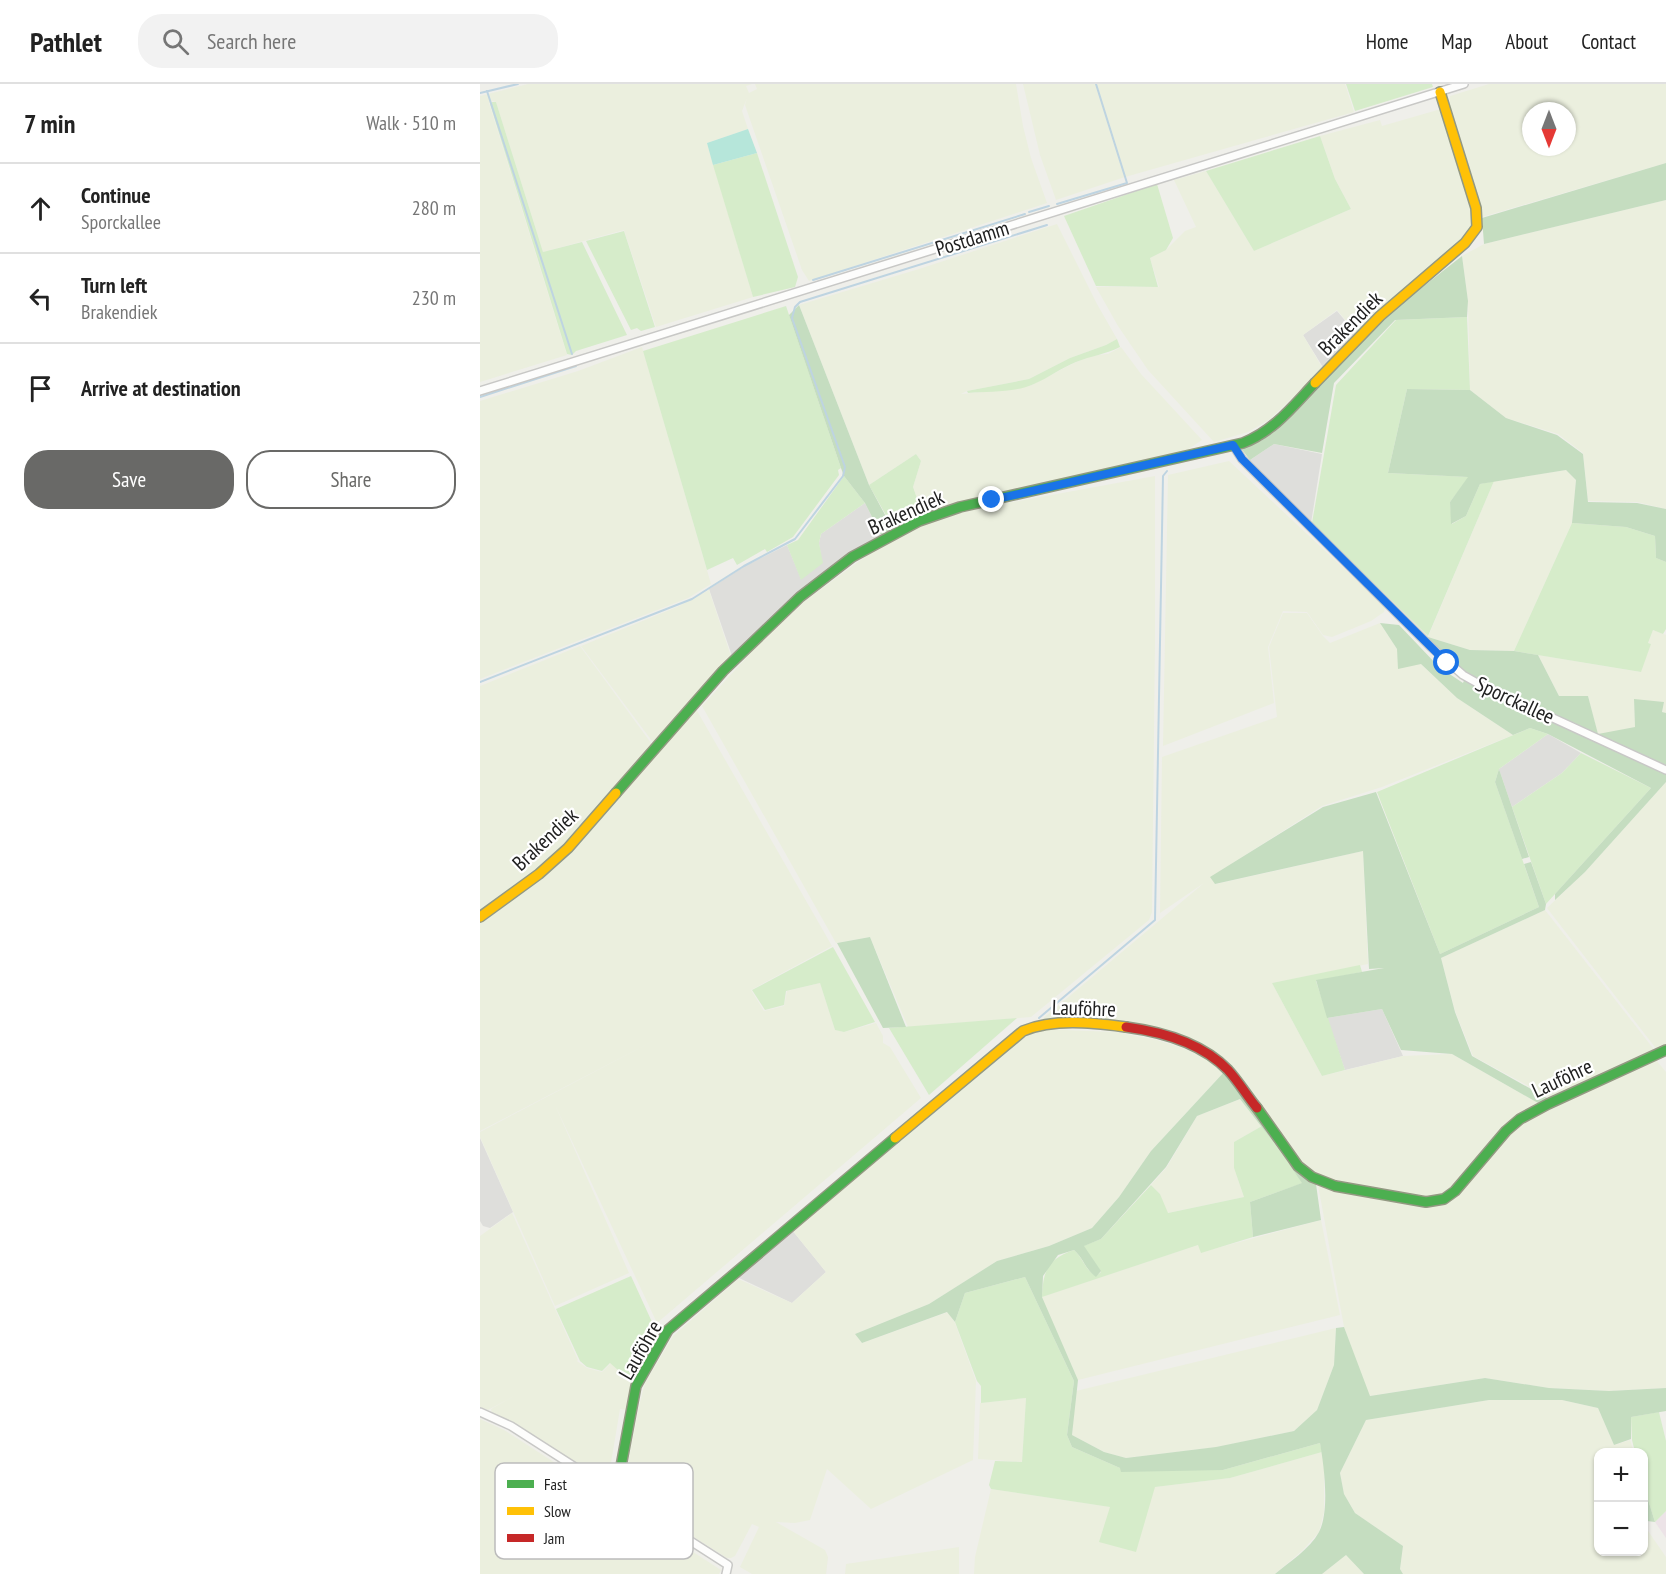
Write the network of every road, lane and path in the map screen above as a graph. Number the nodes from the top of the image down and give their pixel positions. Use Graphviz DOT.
graph roads {
  1 [pos="1464,84"];
  2 [pos="1440,92"];
  3 [pos="480,391"];
  4 [pos="1233,445"];
  5 [pos="1666,770"];
  6 [pos="480,917"];
  7 [pos="1666,1050"];
  8 [pos="480,1412"];
  9 [pos="569,1463"];
  10 [pos="622,1463"];
  11 [pos="693,1542"];
  12 [pos="726,1574"];
  1 -- 2 [label="street, Postdamm"];
  2 -- 3 [label="street, Postdamm"];
  2 -- 4 [label="street, Brakendiek"];
  4 -- 5 [label="street, Sporckallee"];
  4 -- 6 [label="street, Brakendiek"];
  7 -- 10 [label="street, Lauföhre"];
  8 -- 9 [label="street"];
  11 -- 12 [label="street"];
}
